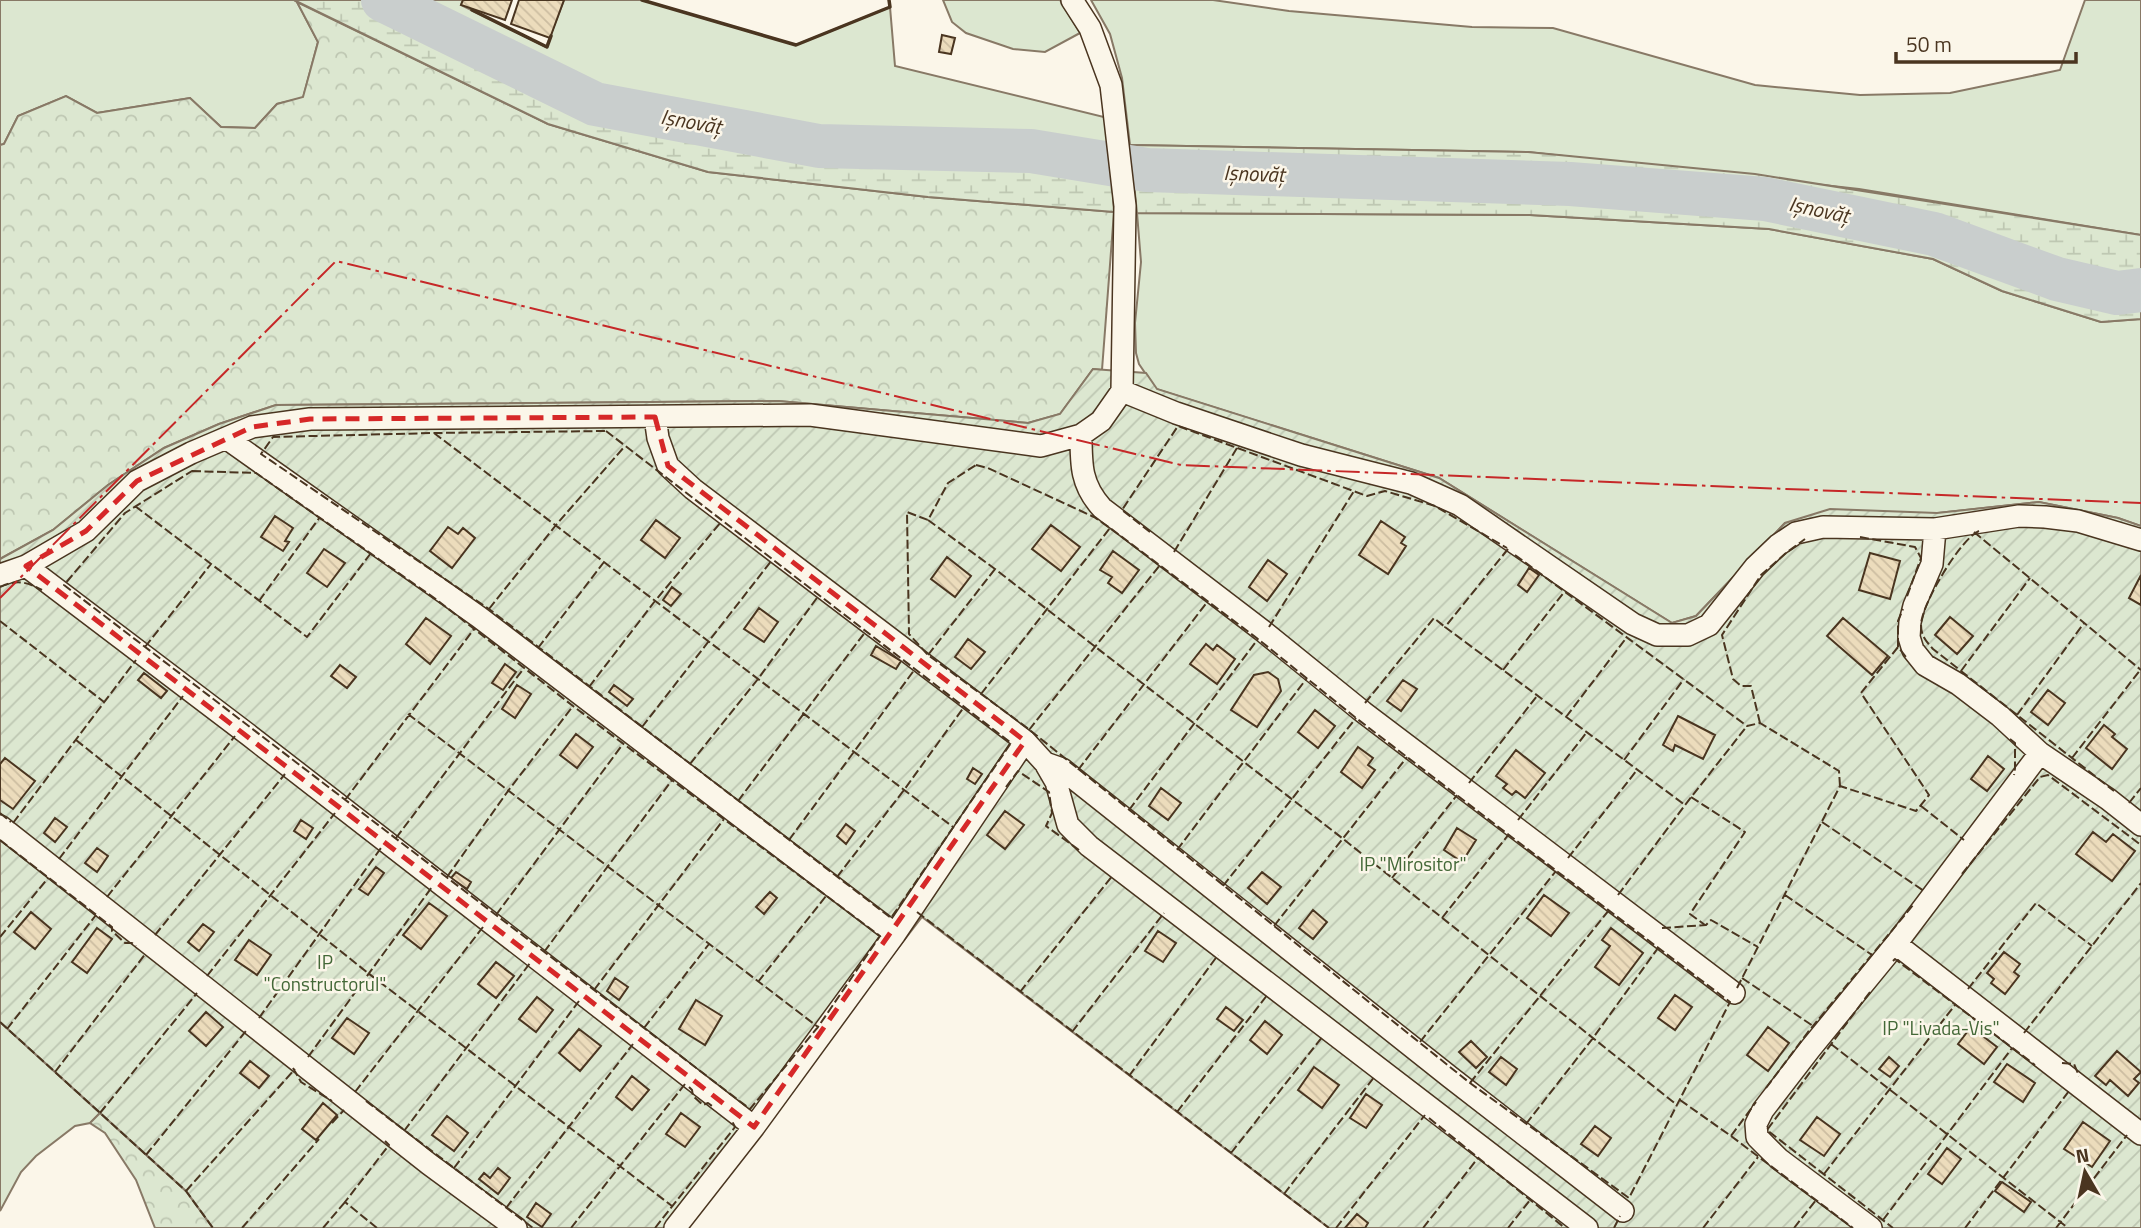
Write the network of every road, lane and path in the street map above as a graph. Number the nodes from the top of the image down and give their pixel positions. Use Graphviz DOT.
graph roads {
  1 [pos="1072,0"];
  2 [pos="1122,391"];
  3 [pos="655,417"];
  4 [pos="1081,435"];
  5 [pos="226,438"];
  6 [pos="1936,529"];
  7 [pos="2141,540"];
  8 [pos="26,566"];
  9 [pos="0,575"];
  10 [pos="1025,741"];
  11 [pos="2040,753"];
  12 [pos="1045,763"];
  13 [pos="2141,825"];
  14 [pos="0,826"];
  15 [pos="895,934"];
  16 [pos="1896,944"];
  17 [pos="1734,993"];
  18 [pos="754,1127"];
  19 [pos="2141,1134"];
  20 [pos="1623,1210"];
  21 [pos="516,1228"];
  22 [pos="675,1228"];
  23 [pos="1587,1228"];
  24 [pos="1871,1228"];
  1 -- 2 [label="street"];
  2 -- 4 [label="street"];
  2 -- 6 [label="street"];
  3 -- 4 [label="street"];
  3 -- 5 [label="street"];
  3 -- 10 [label="street"];
  4 -- 17 [label="street"];
  5 -- 8 [label="street"];
  5 -- 15 [label="street"];
  6 -- 7 [label="street"];
  6 -- 11 [label="street"];
  8 -- 9 [label="street"];
  8 -- 18 [label="street"];
  10 -- 12 [label="street"];
  10 -- 15 [label="street"];
  11 -- 13 [label="street"];
  11 -- 16 [label="street"];
  12 -- 20 [label="street"];
  12 -- 23 [label="street"];
  14 -- 21 [label="street"];
  15 -- 18 [label="street"];
  16 -- 19 [label="street"];
  16 -- 24 [label="street"];
  18 -- 22 [label="street"];
}
